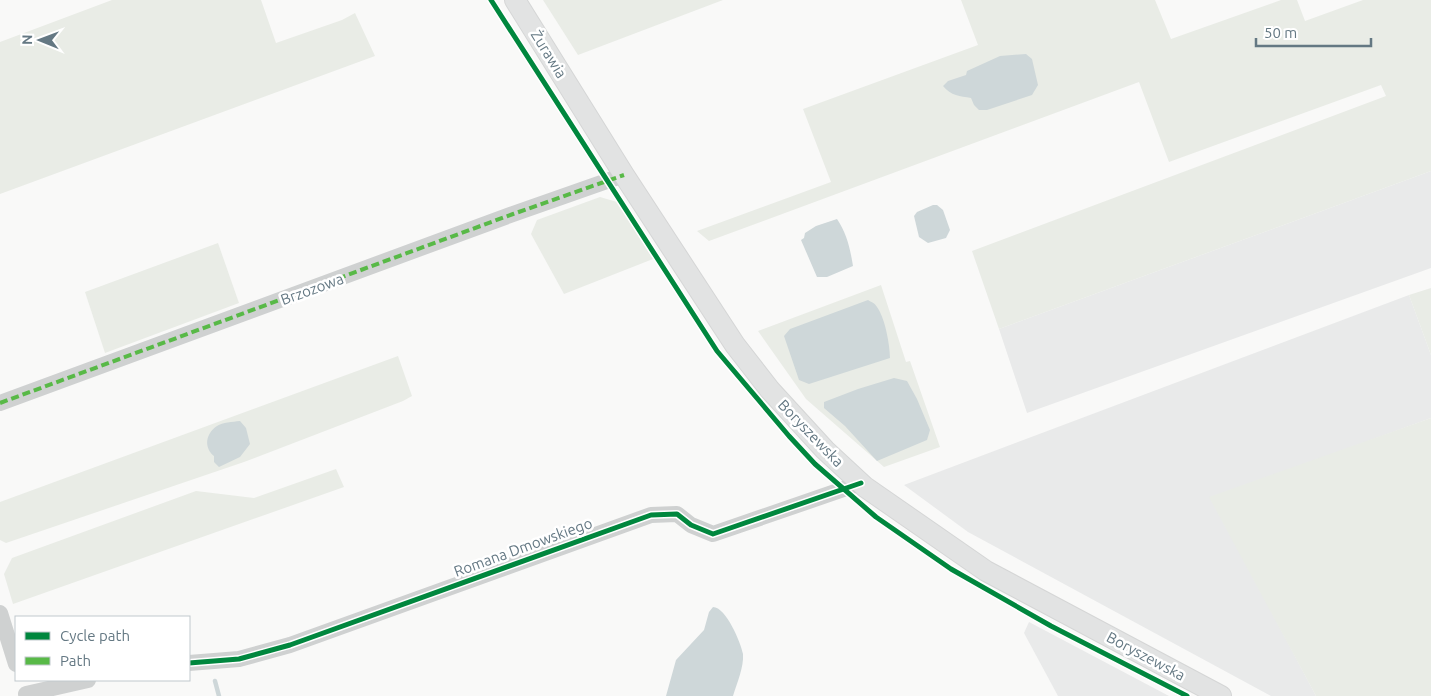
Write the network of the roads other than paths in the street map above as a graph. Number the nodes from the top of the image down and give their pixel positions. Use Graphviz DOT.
graph roads {
  1 [pos="515,0"];
  2 [pos="582,107"];
  3 [pos="624,175"];
  4 [pos="0,403"];
  5 [pos="861,483"];
  6 [pos="0,613"];
  7 [pos="15,661"];
  8 [pos="190,663"];
  9 [pos="82,681"];
  10 [pos="25,690"];
  11 [pos="1221,696"];
  1 -- 2 [label="main road, Żurawia"];
  2 -- 3 [label="main road, Boryszewska"];
  3 -- 4 [label="street, Brzozowa"];
  3 -- 5 [label="main road, Boryszewska"];
  5 -- 8 [label="street, Romana Dmowskiego"];
  5 -- 11 [label="main road, Boryszewska"];
  6 -- 7 [label="street"];
  9 -- 10 [label="street"];
}
